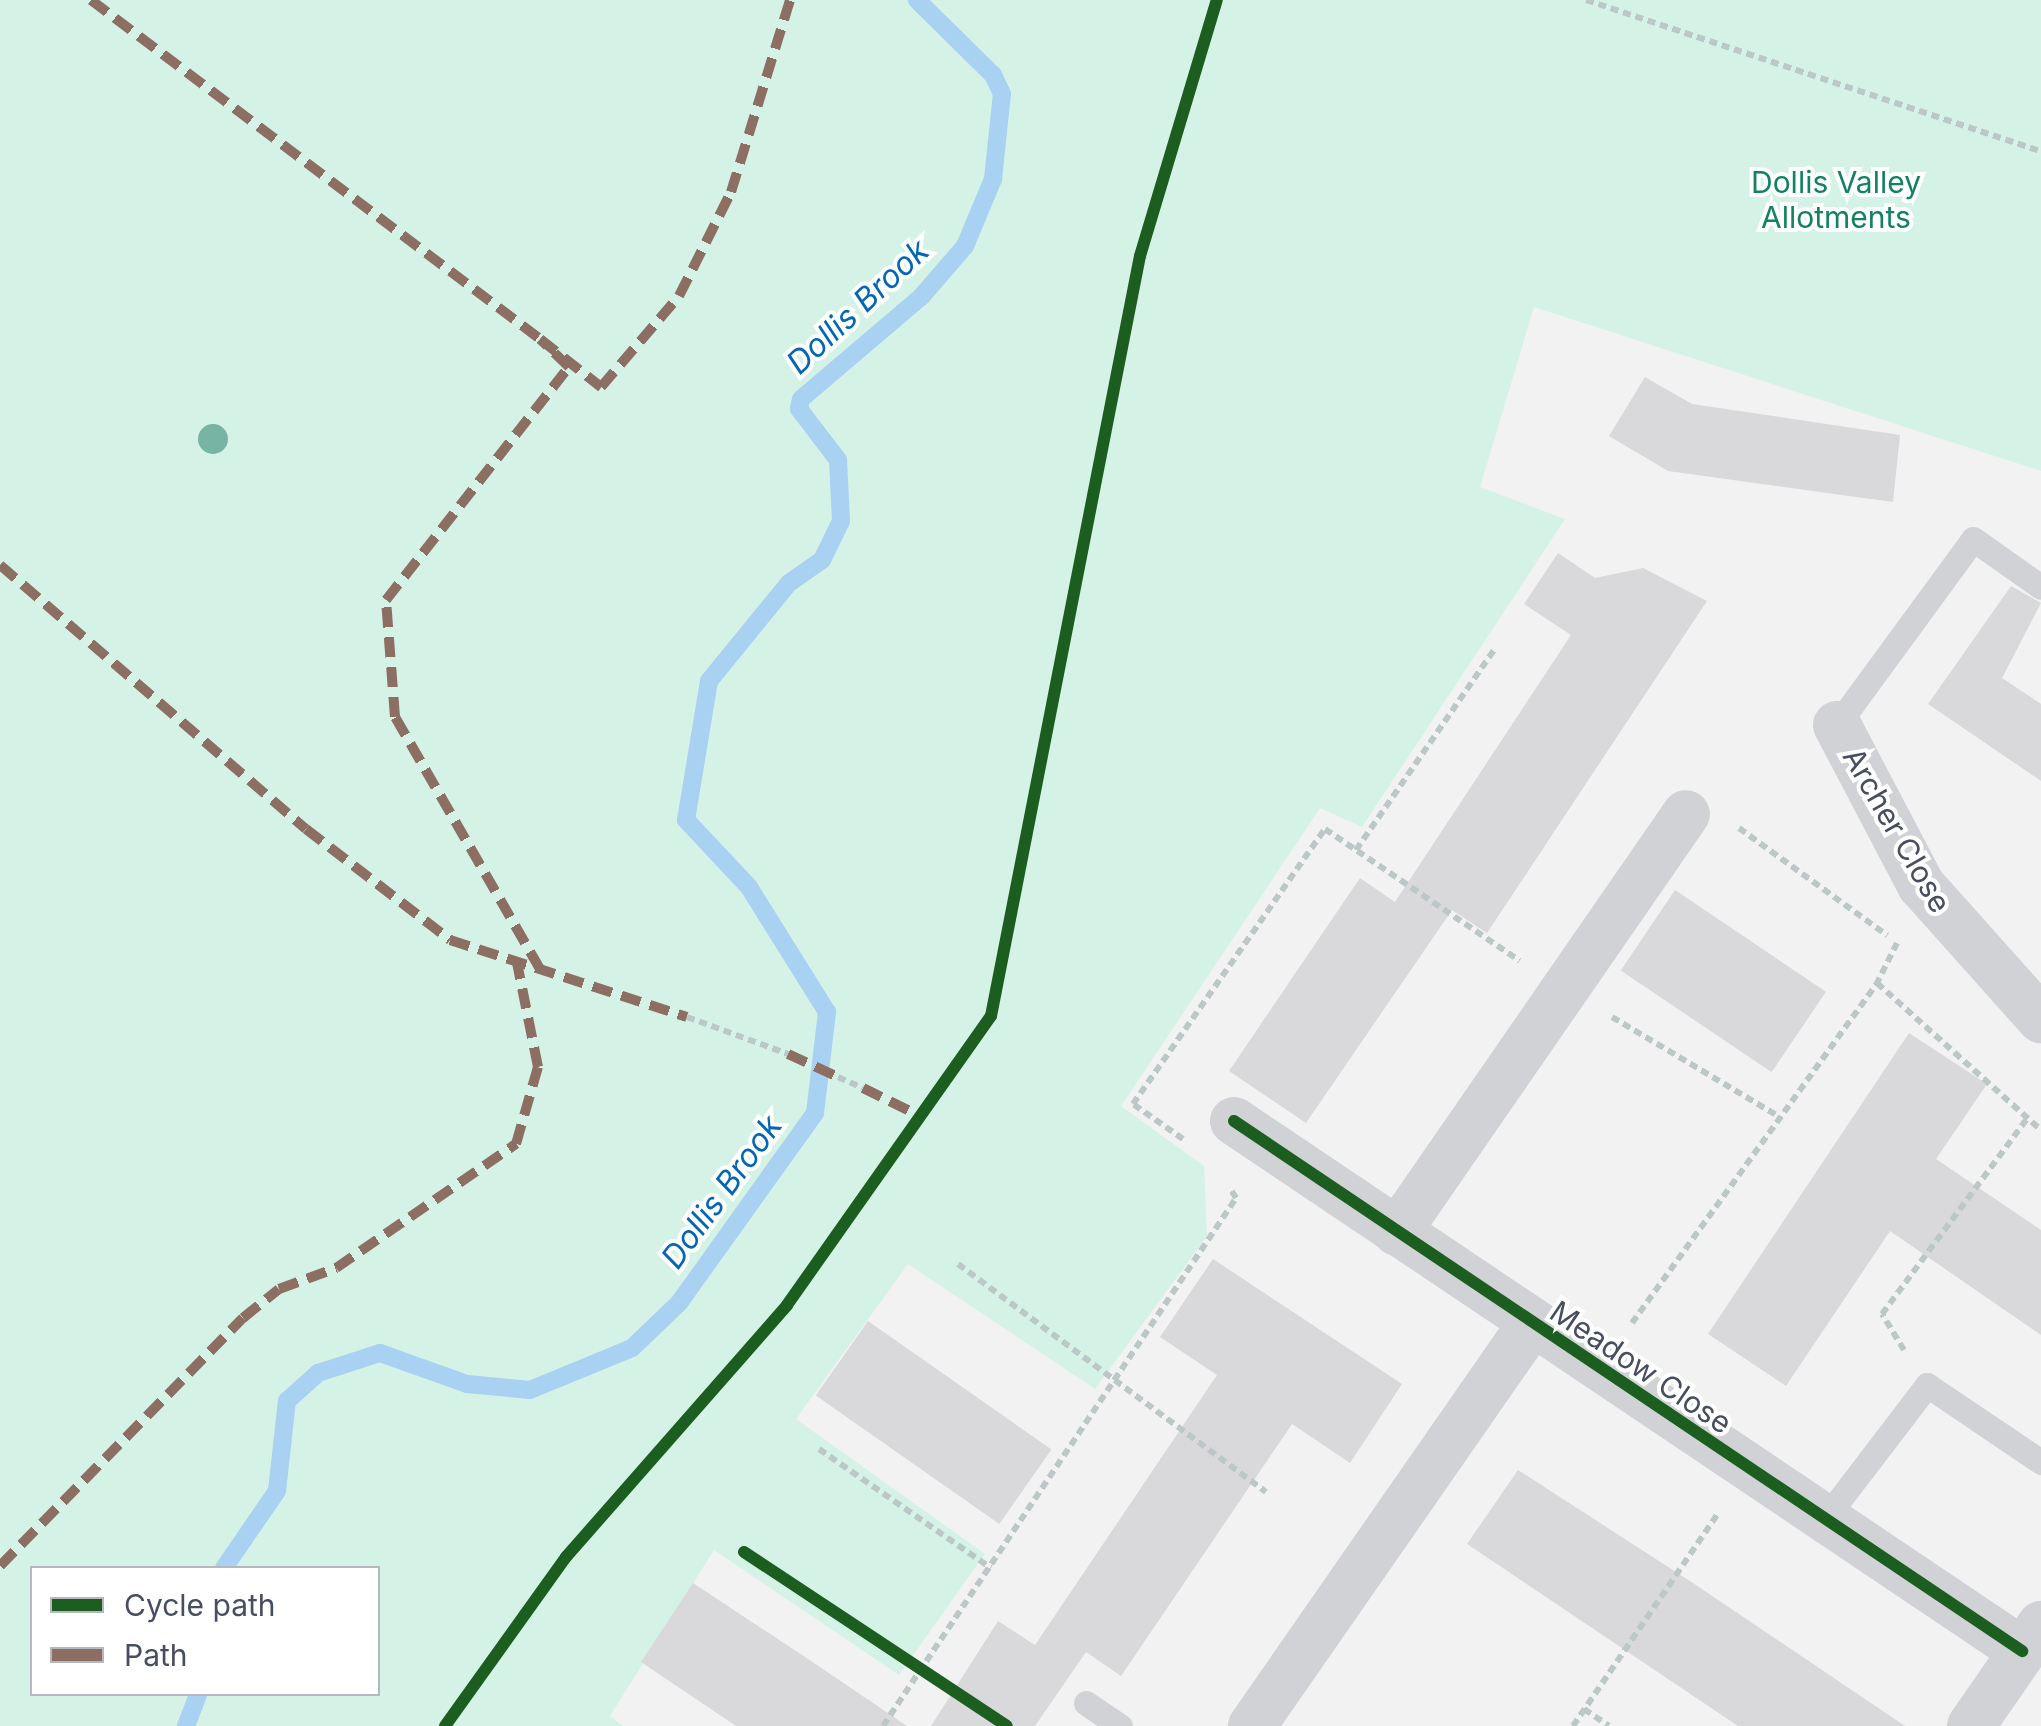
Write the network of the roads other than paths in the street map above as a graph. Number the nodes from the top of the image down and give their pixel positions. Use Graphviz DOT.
graph roads {
  1 [pos="2041,587"];
  2 [pos="1838,725"];
  3 [pos="1686,814"];
  4 [pos="2041,1019"];
  5 [pos="1234,1121"];
  6 [pos="1397,1232"];
  7 [pos="1531,1324"];
  8 [pos="2041,1462"];
  9 [pos="1827,1516"];
  10 [pos="2032,1638"];
  11 [pos="1086,1704"];
  12 [pos="1120,1726"];
  13 [pos="1252,1726"];
  14 [pos="1971,1726"];
  1 -- 2 [label="lane"];
  2 -- 4 [label="street, Archer Close"];
  3 -- 6 [label="street"];
  5 -- 6 [label="street, Meadow Close"];
  6 -- 7 [label="street, Meadow Close"];
  7 -- 9 [label="street, Meadow Close"];
  7 -- 13 [label="street, Meadow Close"];
  8 -- 9 [label="lane"];
  9 -- 10 [label="street, Meadow Close"];
  10 -- 14 [label="street"];
  11 -- 12 [label="lane"];
}
